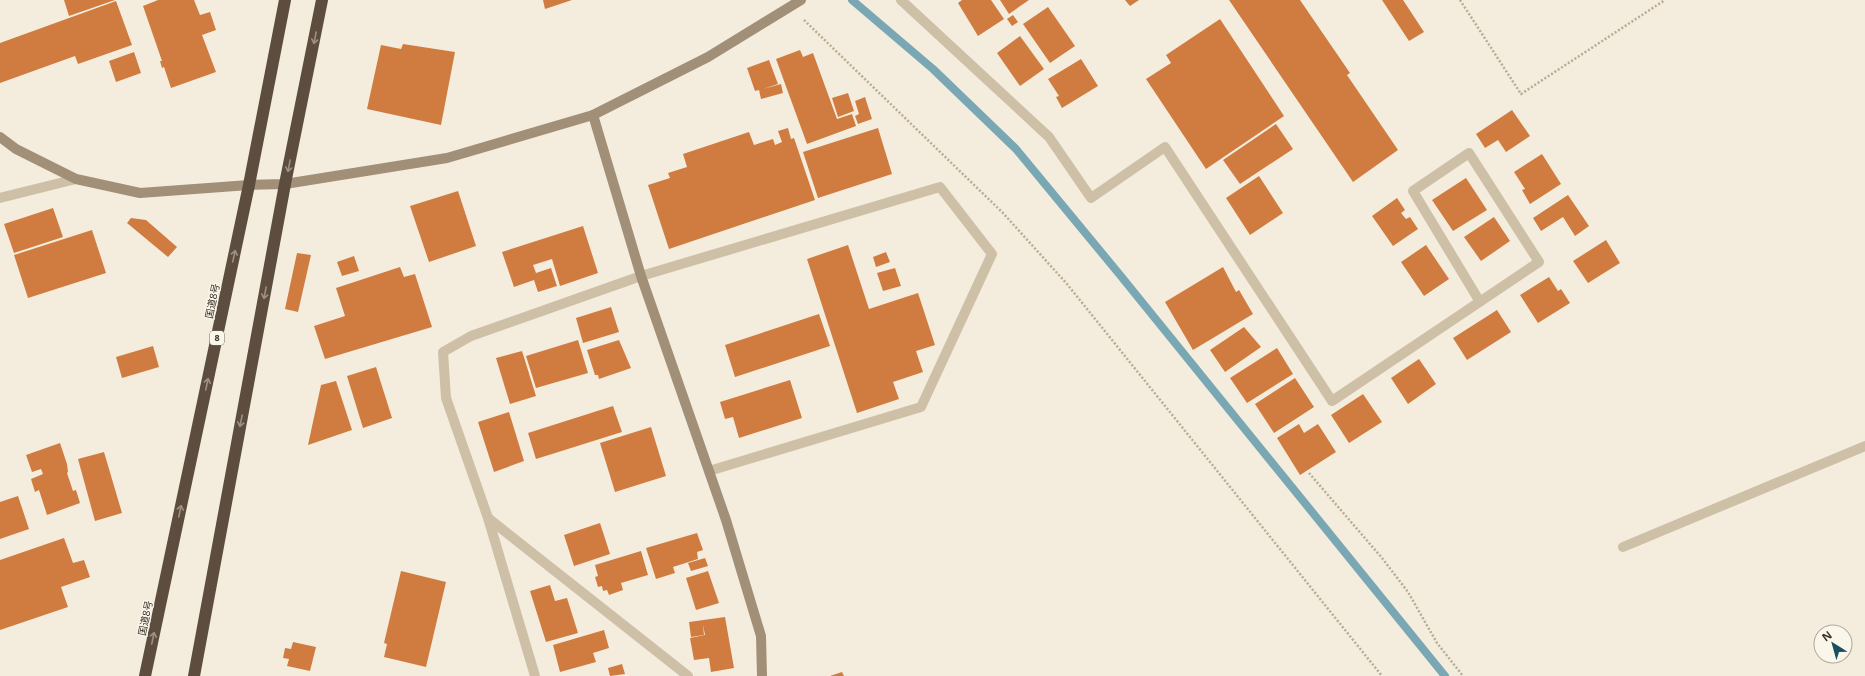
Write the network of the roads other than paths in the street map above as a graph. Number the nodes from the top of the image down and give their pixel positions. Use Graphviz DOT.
graph roads {
  1 [pos="285,0"];
  2 [pos="322,0"];
  3 [pos="801,0"];
  4 [pos="901,0"];
  5 [pos="593,115"];
  6 [pos="0,137"];
  7 [pos="76,179"];
  8 [pos="285,184"];
  9 [pos="249,185"];
  10 [pos="0,198"];
  11 [pos="641,276"];
  12 [pos="1480,302"];
  13 [pos="1865,446"];
  14 [pos="709,471"];
  15 [pos="488,518"];
  16 [pos="1623,547"];
  17 [pos="145,676"];
  18 [pos="194,676"];
  19 [pos="535,676"];
  20 [pos="688,676"];
  21 [pos="762,676"];
  1 -- 9 [label="highway, 国道8号 / 8"];
  2 -- 8 [label="highway, one-way"];
  3 -- 5 [label="street"];
  4 -- 12 [label="street"];
  5 -- 8 [label="street"];
  5 -- 11 [label="street"];
  6 -- 7 [label="street"];
  7 -- 9 [label="street"];
  7 -- 10 [label="street"];
  8 -- 9 [label="street"];
  8 -- 18 [label="highway, one-way"];
  17 -- 9 [label="highway, 国道8号 / 8, one-way"];
  11 -- 14 [label="street"];
  11 -- 14 [label="street"];
  11 -- 15 [label="street"];
  12 -- 12 [label="street"];
  13 -- 16 [label="street"];
  14 -- 21 [label="street"];
  15 -- 19 [label="street"];
  15 -- 20 [label="street"];
}
